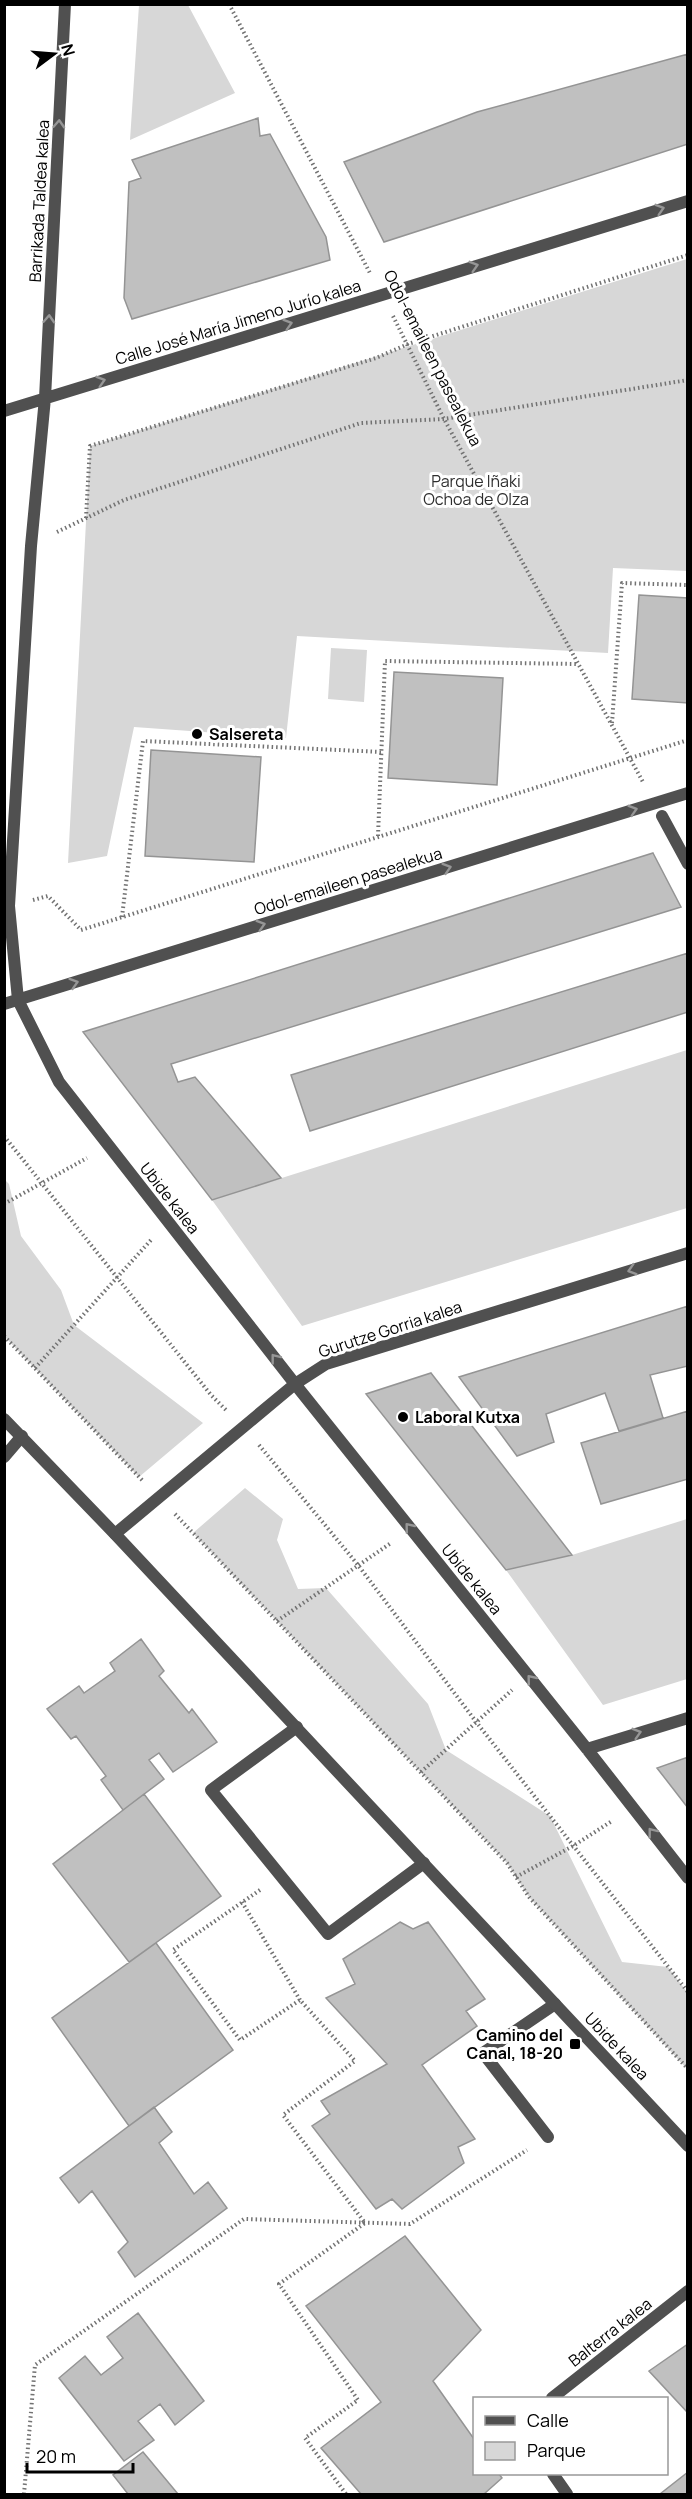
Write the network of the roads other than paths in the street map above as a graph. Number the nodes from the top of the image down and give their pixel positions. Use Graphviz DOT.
graph roads {
  1 [pos="65,4"];
  2 [pos="687,201"];
  3 [pos="45,398"];
  4 [pos="4,411"];
  5 [pos="687,793"];
  6 [pos="662,816"];
  7 [pos="687,864"];
  8 [pos="18,1000"];
  9 [pos="4,1004"];
  10 [pos="687,1253"];
  11 [pos="295,1384"];
  12 [pos="4,1419"];
  13 [pos="22,1436"];
  14 [pos="4,1457"];
  15 [pos="115,1534"];
  16 [pos="687,1718"];
  17 [pos="297,1727"];
  18 [pos="587,1749"];
  19 [pos="424,1863"];
  20 [pos="687,1878"];
  21 [pos="555,2004"];
  22 [pos="548,2137"];
  23 [pos="687,2146"];
  24 [pos="687,2291"];
  25 [pos="553,2397"];
  26 [pos="554,2475"];
  27 [pos="567,2494"];
  3 -- 1 [label="street, Barrikada Taldea kalea, one-way"];
  3 -- 2 [label="street, Calle José María Jimeno Jurío kalea, one-way"];
  3 -- 4 [label="street, Calle José María Jimeno Jurío kalea"];
  3 -- 8 [label="street, Ubide kalea"];
  8 -- 5 [label="street, Odol-emaileen pasealekua, one-way"];
  6 -- 7 [label="street"];
  8 -- 9 [label="street, Odol-emaileen pasealekua"];
  11 -- 8 [label="street, Ubide kalea, one-way"];
  10 -- 11 [label="street, Gurutze Gorria kalea, one-way"];
  11 -- 15 [label="street, Gurutze Gorria kalea"];
  18 -- 11 [label="street, Ubide kalea, one-way"];
  12 -- 13 [label="street, Ubide kalea"];
  13 -- 14 [label="street"];
  13 -- 15 [label="street, Ubide kalea"];
  15 -- 17 [label="street, Ubide kalea"];
  18 -- 16 [label="street, one-way"];
  17 -- 19 [label="street, Ubide kalea"];
  17 -- 19 [label="street"];
  20 -- 18 [label="street, Ubide kalea, one-way"];
  19 -- 21 [label="street, Ubide kalea"];
  21 -- 22 [label="street"];
  21 -- 23 [label="street, Ubide kalea"];
  24 -- 25 [label="street, Balterra kalea"];
  26 -- 27 [label="street"];
}
